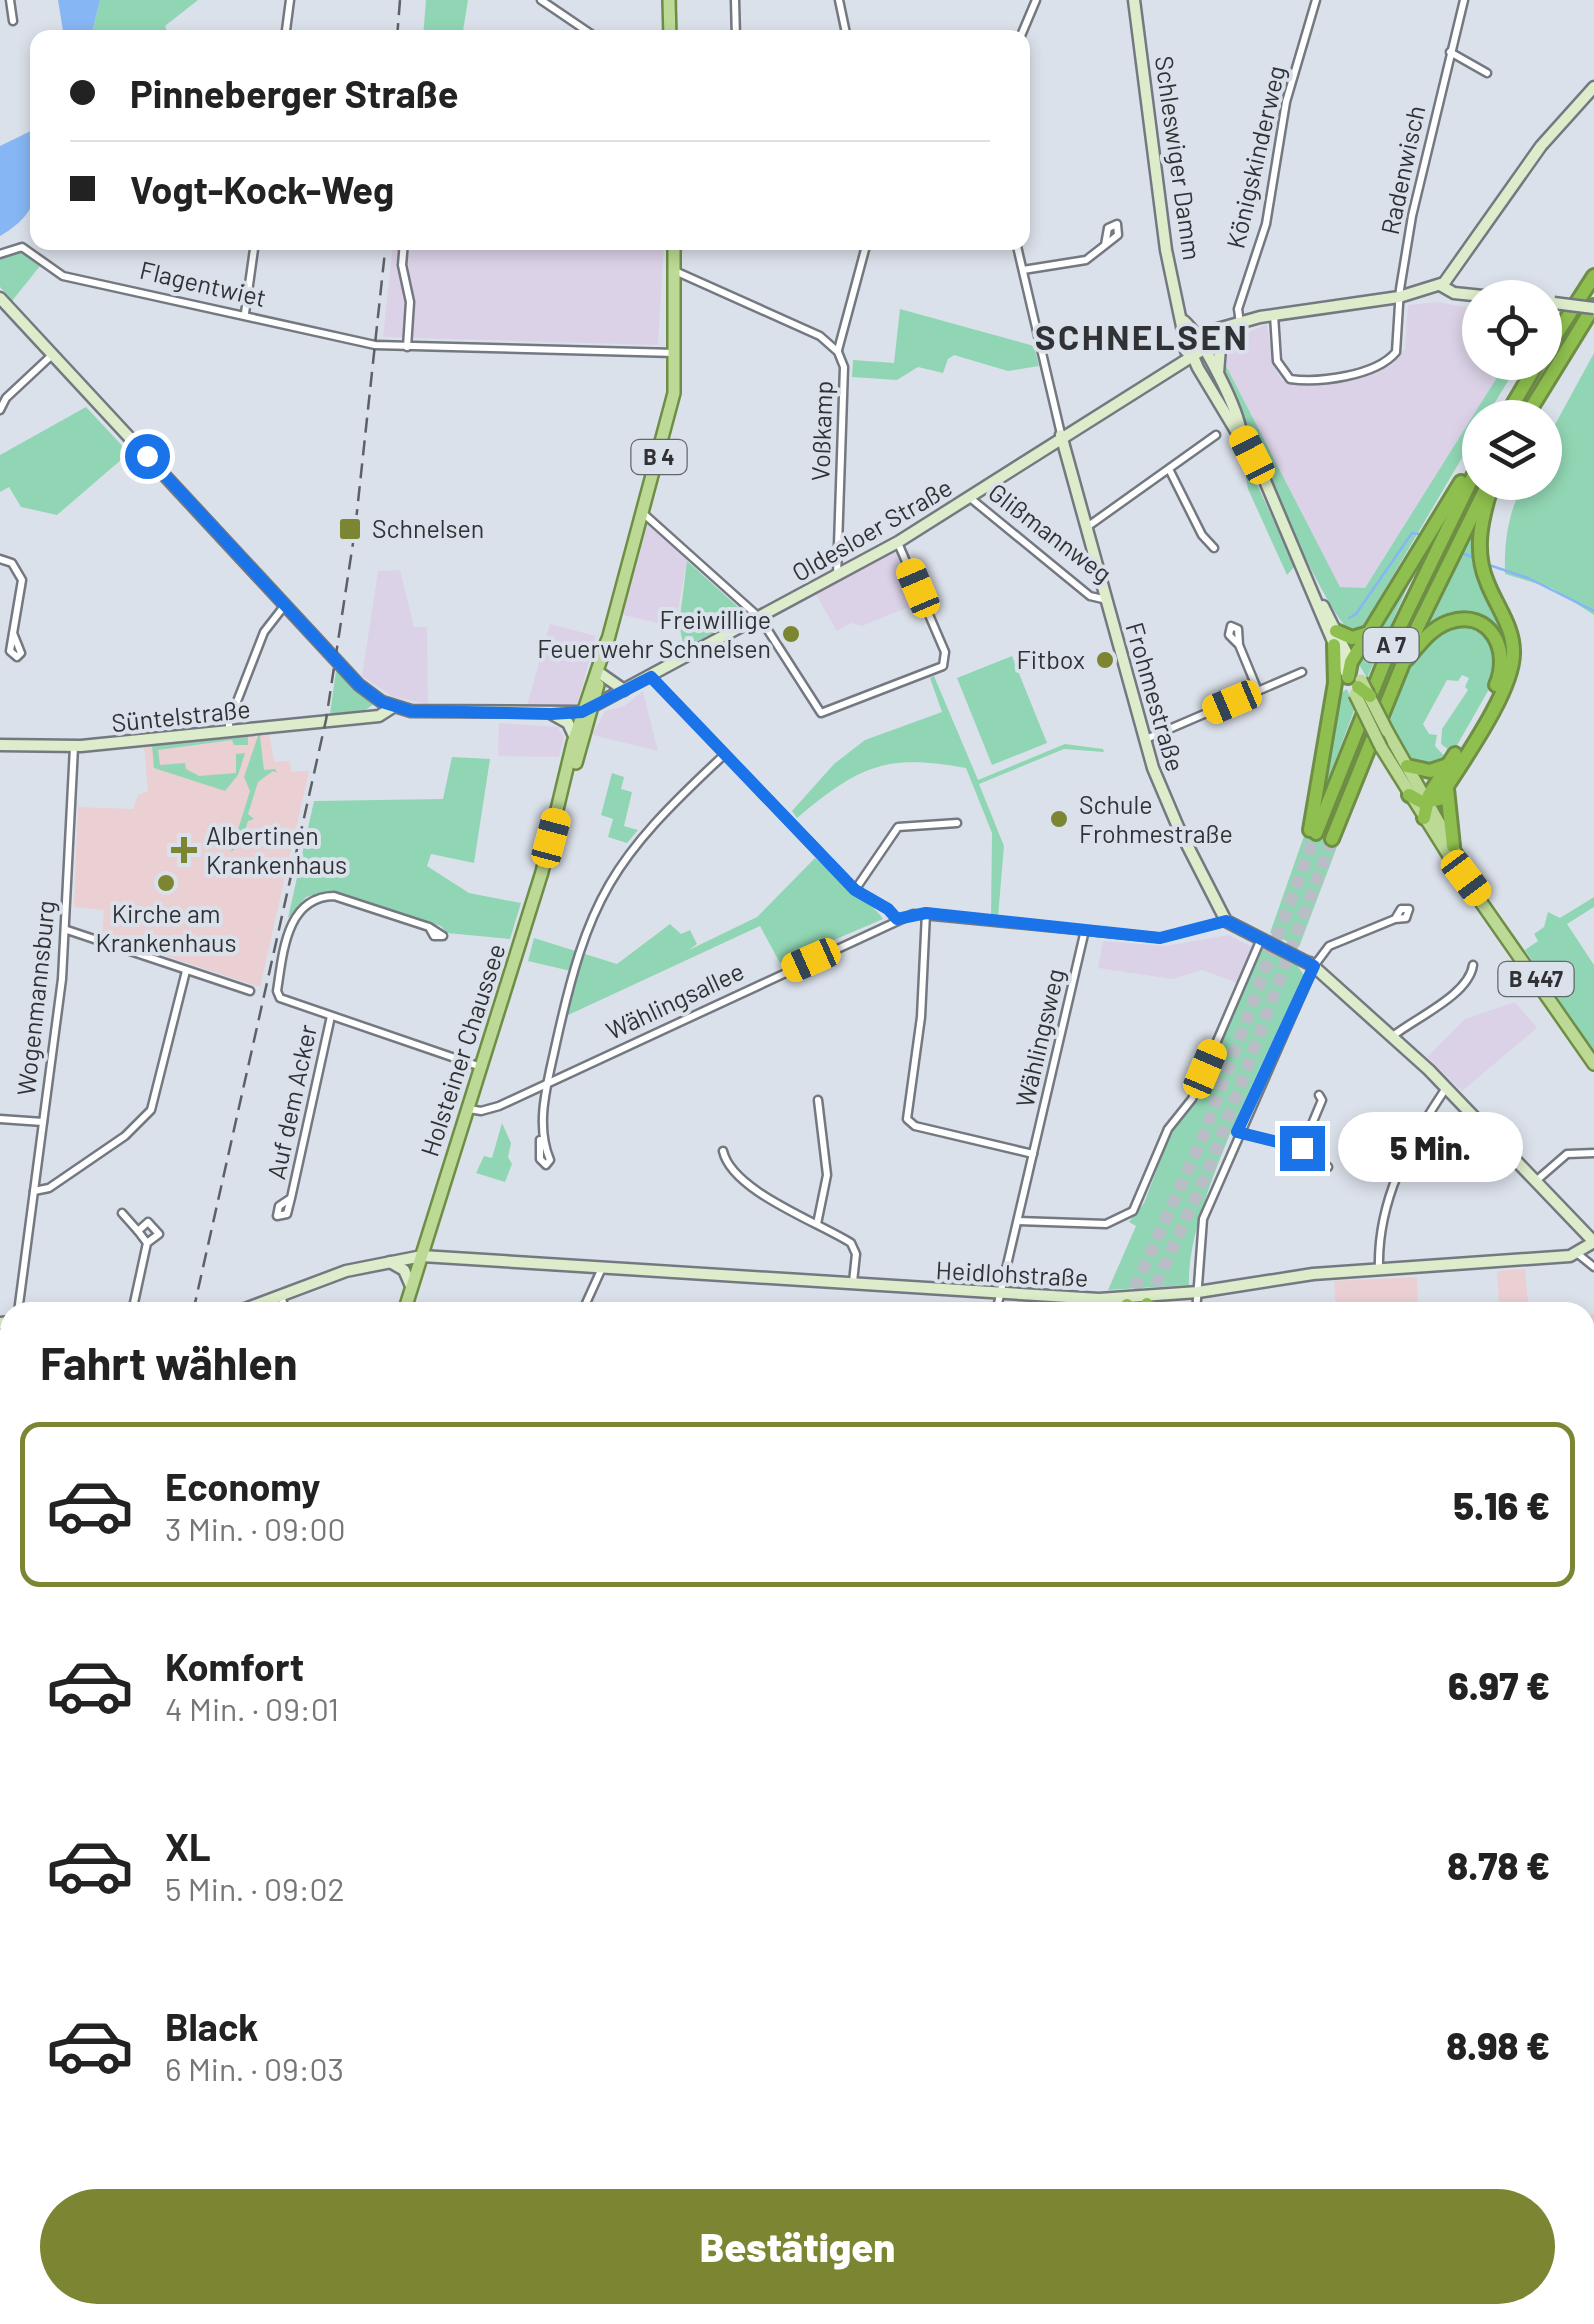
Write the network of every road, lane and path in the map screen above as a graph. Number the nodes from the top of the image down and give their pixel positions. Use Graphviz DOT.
graph roads {
  1 [pos="10,0"];
  2 [pos="290,0"];
  3 [pos="670,0"];
  4 [pos="735,0"];
  5 [pos="839,0"];
  6 [pos="1036,0"];
  7 [pos="1134,0"];
  8 [pos="1316,0"];
  9 [pos="1464,0"];
  10 [pos="546,1"];
  11 [pos="13,21"];
  12 [pos="285,30"];
  13 [pos="587,30"];
  14 [pos="670,30"];
  15 [pos="736,30"];
  16 [pos="845,30"];
  17 [pos="1023,30"];
  18 [pos="1450,52"];
  19 [pos="1487,73"];
  20 [pos="1594,87"];
  21 [pos="1105,245"];
  22 [pos="254,250"];
  23 [pos="403,250"];
  24 [pos="674,250"];
  25 [pos="865,250"];
  26 [pos="1018,250"];
  27 [pos="0,254"];
  28 [pos="1023,270"];
  29 [pos="675,271"];
  30 [pos="1594,276"];
  31 [pos="1444,282"];
  32 [pos="1462,293"];
  33 [pos="1399,297"];
  34 [pos="0,298"];
  35 [pos="1562,303"];
  36 [pos="1594,307"];
  37 [pos="245,313"];
  38 [pos="1274,313"];
  39 [pos="1184,321"];
  40 [pos="1240,323"];
  41 [pos="1562,326"];
  42 [pos="1223,332"];
  43 [pos="1200,345"];
  44 [pos="406,347"];
  45 [pos="838,352"];
  46 [pos="1190,352"];
  47 [pos="676,353"];
  48 [pos="53,354"];
  49 [pos="1218,379"];
  50 [pos="1537,400"];
  51 [pos="0,410"];
  52 [pos="1216,434"];
  53 [pos="1241,434"];
  54 [pos="1061,435"];
  55 [pos="1170,471"];
  56 [pos="1462,484"];
  57 [pos="968,496"];
  58 [pos="1462,498"];
  59 [pos="1482,500"];
  60 [pos="1487,500"];
  61 [pos="644,514"];
  62 [pos="1087,527"];
  63 [pos="898,542"];
  64 [pos="1214,548"];
  65 [pos="0,559"];
  66 [pos="836,575"];
  67 [pos="1107,600"];
  68 [pos="285,605"];
  69 [pos="760,618"];
  70 [pos="1368,633"];
  71 [pos="13,634"];
  72 [pos="1335,638"];
  73 [pos="607,641"];
  74 [pos="1239,646"];
  75 [pos="1351,662"];
  76 [pos="1399,668"];
  77 [pos="1302,672"];
  78 [pos="601,674"];
  79 [pos="651,677"];
  80 [pos="1357,687"];
  81 [pos="624,690"];
  82 [pos="1258,691"];
  83 [pos="1334,694"];
  84 [pos="387,704"];
  85 [pos="587,709"];
  86 [pos="551,714"];
  87 [pos="230,730"];
  88 [pos="575,738"];
  89 [pos="1146,740"];
  90 [pos="0,745"];
  91 [pos="74,747"];
  92 [pos="724,755"];
  93 [pos="1448,765"];
  94 [pos="1406,766"];
  95 [pos="1448,784"];
  96 [pos="1409,795"];
  97 [pos="562,800"];
  98 [pos="1427,802"];
  99 [pos="1424,818"];
  100 [pos="957,823"];
  101 [pos="1332,839"];
  102 [pos="1453,846"];
  103 [pos="855,890"];
  104 [pos="1478,895"];
  105 [pos="926,913"];
  106 [pos="1395,918"];
  107 [pos="897,919"];
  108 [pos="1226,921"];
  109 [pos="428,926"];
  110 [pos="67,930"];
  111 [pos="1085,930"];
  112 [pos="1261,939"];
  113 [pos="1473,965"];
  114 [pos="1314,966"];
  115 [pos="186,971"];
  116 [pos="250,991"];
  117 [pos="331,1016"];
  118 [pos="1393,1036"];
  119 [pos="1594,1064"];
  120 [pos="482,1067"];
  121 [pos="547,1083"];
  122 [pos="1446,1087"];
  123 [pos="1320,1095"];
  124 [pos="818,1100"];
  125 [pos="468,1109"];
  126 [pos="0,1119"];
  127 [pos="43,1122"];
  128 [pos="1237,1132"];
  129 [pos="540,1140"];
  130 [pos="1302,1148"];
  131 [pos="723,1151"];
  132 [pos="1034,1154"];
  133 [pos="1594,1154"];
  134 [pos="1328,1167"];
  135 [pos="1537,1180"];
  136 [pos="34,1191"];
  137 [pos="291,1198"];
  138 [pos="122,1212"];
  139 [pos="1018,1221"];
  140 [pos="818,1224"];
  141 [pos="138,1231"];
  142 [pos="1594,1242"];
  143 [pos="147,1243"];
  144 [pos="1578,1254"];
  145 [pos="422,1256"];
  146 [pos="389,1262"];
  147 [pos="602,1267"];
  148 [pos="1594,1267"];
  149 [pos="1379,1270"];
  150 [pos="853,1282"];
  151 [pos="411,1286"];
  152 [pos="1198,1292"];
  153 [pos="281,1295"];
  154 [pos="1000,1296"];
  155 [pos="19,1302"];
  156 [pos="134,1302"];
  157 [pos="263,1302"];
  158 [pos="283,1302"];
  159 [pos="407,1302"];
  160 [pos="586,1302"];
  161 [pos="998,1302"];
  162 [pos="1197,1302"];
  1 -- 11 [label="street"];
  2 -- 12 [label="street"];
  3 -- 14 [label="main road"];
  4 -- 15 [label="street"];
  5 -- 16 [label="street"];
  6 -- 17 [label="street"];
  7 -- 39 [label="main road, Schleswiger Damm"];
  8 -- 40 [label="street, Königskinderweg"];
  9 -- 18 [label="street, Radenwisch"];
  10 -- 13 [label="street"];
  18 -- 19 [label="street"];
  18 -- 33 [label="street, Radenwisch"];
  20 -- 31 [label="main road"];
  21 -- 28 [label="street"];
  22 -- 37 [label="street"];
  23 -- 44 [label="street"];
  24 -- 29 [label="main road, Holsteiner Chaussee / B 4"];
  25 -- 45 [label="street"];
  26 -- 28 [label="street"];
  27 -- 37 [label="street, Flagentwiet"];
  28 -- 54 [label="street"];
  29 -- 45 [label="street, Voßkamp"];
  29 -- 47 [label="main road, Holsteiner Chaussee / B 4"];
  30 -- 41 [label="highway"];
  31 -- 32 [label="main road"];
  31 -- 33 [label="main road, Oldesloer Straße"];
  33 -- 38 [label="main road, Oldesloer Straße"];
  33 -- 38 [label="street, Radenwisch"];
  34 -- 48 [label="main road"];
  35 -- 36 [label="main road, bridge"];
  36 -- 50 [label="highway"];
  37 -- 44 [label="street, Flagentwiet"];
  38 -- 40 [label="main road, Oldesloer Straße"];
  39 -- 43 [label="main road, Schleswiger Damm"];
  39 -- 46 [label="main road, Schleswiger Damm"];
  40 -- 42 [label="main road, Oldesloer Straße"];
  42 -- 43 [label="main road, Oldesloer Straße"];
  42 -- 49 [label="main road"];
  43 -- 46 [label="main road, Oldesloer Straße"];
  43 -- 49 [label="main road, Schleswiger Damm"];
  44 -- 47 [label="street, Flagentwiet"];
  45 -- 66 [label="street, Voßkamp"];
  46 -- 53 [label="main road, Schleswiger Damm"];
  46 -- 54 [label="main road, Oldesloer Straße"];
  47 -- 61 [label="main road, Holsteiner Chaussee / B 4"];
  48 -- 51 [label="street"];
  48 -- 68 [label="main road"];
  49 -- 53 [label="main road, Schleswiger Damm"];
  52 -- 55 [label="street"];
  53 -- 72 [label="main road, Schleswiger Damm"];
  54 -- 57 [label="main road, Oldesloer Straße"];
  54 -- 62 [label="main road, Frohmestraße"];
  55 -- 62 [label="street"];
  55 -- 64 [label="street"];
  56 -- 70 [label="highway"];
  57 -- 63 [label="main road, Oldesloer Straße"];
  57 -- 67 [label="street, Glißmannweg"];
  58 -- 83 [label="highway, A 7"];
  59 -- 76 [label="highway, A 7"];
  60 -- 95 [label="highway"];
  61 -- 69 [label="street"];
  61 -- 73 [label="main road, Holsteiner Chaussee / B 4"];
  62 -- 67 [label="main road, Frohmestraße"];
  63 -- 66 [label="main road, Oldesloer Straße"];
  63 -- 69 [label="street"];
  65 -- 71 [label="street"];
  66 -- 69 [label="main road, Oldesloer Straße"];
  67 -- 89 [label="main road, Frohmestraße"];
  68 -- 84 [label="main road"];
  68 -- 87 [label="street"];
  69 -- 79 [label="main road, Oldesloer Straße"];
  70 -- 72 [label="highway"];
  70 -- 75 [label="highway"];
  72 -- 75 [label="main road, Schleswiger Damm"];
  72 -- 80 [label="main road, Schleswiger Damm"];
  72 -- 83 [label="highway, A 7"];
  73 -- 78 [label="main road, Holsteiner Chaussee / B 4"];
  73 -- 85 [label="main road, Holsteiner Chaussee / B 4"];
  74 -- 82 [label="street"];
  75 -- 80 [label="highway"];
  76 -- 93 [label="highway"];
  76 -- 101 [label="highway, A 7"];
  77 -- 82 [label="street"];
  78 -- 81 [label="main road"];
  78 -- 85 [label="main road, Holsteiner Chaussee / B 4"];
  79 -- 81 [label="main road, Oldesloer Straße"];
  79 -- 92 [label="street"];
  80 -- 83 [label="highway, A 7"];
  80 -- 94 [label="main road, Schleswiger Damm / B 447, bridge"];
  80 -- 96 [label="main road, Schleswiger Damm / B 447, bridge"];
  81 -- 85 [label="main road, Oldesloer Straße"];
  82 -- 89 [label="street"];
  84 -- 86 [label="main road"];
  84 -- 87 [label="main road, Süntelstraße"];
  85 -- 86 [label="main road"];
  85 -- 88 [label="main road, Holsteiner Chaussee / B 4"];
  85 -- 97 [label="main road, Holsteiner Chaussee / B 4"];
  86 -- 88 [label="main road"];
  87 -- 91 [label="main road, Süntelstraße"];
  88 -- 97 [label="main road, Holsteiner Chaussee / B 4"];
  89 -- 108 [label="main road, Frohmestraße"];
  90 -- 91 [label="main road, Süntelstraße"];
  91 -- 110 [label="street, Wogenmannsburg"];
  92 -- 103 [label="street"];
  92 -- 121 [label="street"];
  93 -- 94 [label="highway"];
  93 -- 98 [label="highway"];
  94 -- 98 [label="main road, Schleswiger Damm / B 447"];
  95 -- 98 [label="highway"];
  95 -- 102 [label="highway"];
  96 -- 98 [label="highway"];
  96 -- 99 [label="main road, Schleswiger Damm / B 447"];
  97 -- 120 [label="main road, Holsteiner Chaussee / B 4"];
  98 -- 99 [label="highway"];
  98 -- 102 [label="main road, Schleswiger Damm / B 447"];
  99 -- 104 [label="main road, Schleswiger Damm / B 447"];
  100 -- 103 [label="street"];
  102 -- 104 [label="main road, Schleswiger Damm / B 447"];
  103 -- 107 [label="street"];
  104 -- 119 [label="main road, Schleswiger Damm / B 447"];
  105 -- 107 [label="street, Wählingsallee"];
  105 -- 111 [label="street, Wählingsallee"];
  105 -- 132 [label="street"];
  106 -- 114 [label="street"];
  107 -- 121 [label="street, Wählingsallee"];
  108 -- 111 [label="street, Wählingsallee"];
  108 -- 112 [label="main road"];
  109 -- 117 [label="street"];
  110 -- 115 [label="street"];
  110 -- 127 [label="street, Wogenmannsburg"];
  111 -- 132 [label="street, Wählingsweg"];
  112 -- 114 [label="main road"];
  112 -- 139 [label="street"];
  113 -- 118 [label="street"];
  114 -- 118 [label="main road"];
  114 -- 128 [label="street"];
  115 -- 116 [label="street"];
  115 -- 136 [label="street"];
  117 -- 120 [label="street"];
  117 -- 137 [label="street, Auf dem Acker"];
  118 -- 122 [label="main road"];
  120 -- 125 [label="main road, Holsteiner Chaussee / B 4"];
  121 -- 125 [label="street, Wählingsallee"];
  121 -- 129 [label="street"];
  122 -- 135 [label="main road"];
  122 -- 149 [label="street"];
  123 -- 130 [label="street"];
  124 -- 140 [label="street"];
  125 -- 145 [label="main road, Holsteiner Chaussee / B 4"];
  126 -- 127 [label="street"];
  127 -- 136 [label="street, Wogenmannsburg"];
  128 -- 130 [label="street"];
  128 -- 152 [label="street"];
  130 -- 134 [label="street"];
  131 -- 140 [label="street"];
  132 -- 139 [label="street, Wählingsweg"];
  133 -- 135 [label="street"];
  135 -- 142 [label="main road"];
  136 -- 155 [label="street, Wogenmannsburg"];
  138 -- 141 [label="street"];
  139 -- 154 [label="street, Wählingsweg"];
  140 -- 150 [label="street"];
  141 -- 143 [label="street"];
  141 -- 143 [label="street"];
  142 -- 144 [label="main road"];
  143 -- 156 [label="street"];
  144 -- 148 [label="street"];
  144 -- 149 [label="main road, Heidlohstraße"];
  145 -- 146 [label="main road, Heidlohstraße"];
  145 -- 147 [label="main road, Heidlohstraße"];
  145 -- 151 [label="main road, Holsteiner Chaussee / B 4"];
  146 -- 151 [label="main road"];
  146 -- 153 [label="main road, Heidlohstraße"];
  147 -- 150 [label="main road, Heidlohstraße"];
  147 -- 160 [label="street"];
  149 -- 152 [label="main road, Heidlohstraße"];
  150 -- 154 [label="main road, Heidlohstraße"];
  151 -- 159 [label="main road, Holsteiner Chaussee / B 4"];
  152 -- 154 [label="main road, Heidlohstraße"];
  152 -- 162 [label="street"];
  153 -- 157 [label="main road, Heidlohstraße"];
  153 -- 158 [label="street"];
  154 -- 161 [label="street, Wählingsweg"];
}
